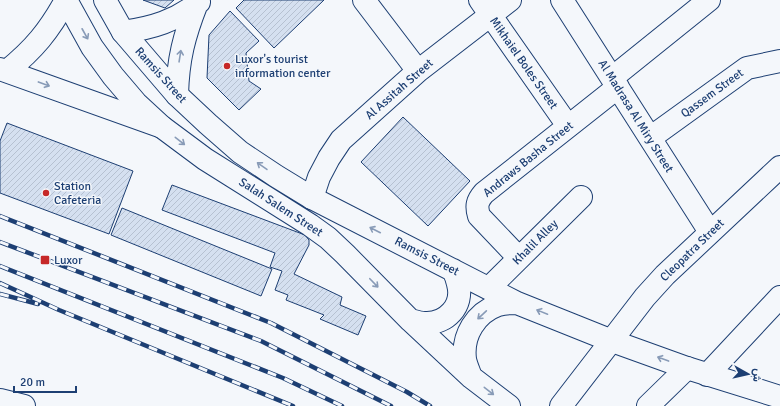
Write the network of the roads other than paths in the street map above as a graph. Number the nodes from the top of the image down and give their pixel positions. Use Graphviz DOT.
graph roads {
  1 [pos="66,0"];
  2 [pos="105,0"];
  3 [pos="364,0"];
  4 [pos="510,0"];
  5 [pos="562,0"];
  6 [pos="708,0"];
  7 [pos="199,2"];
  8 [pos="486,7"];
  9 [pos="123,32"];
  10 [pos="780,60"];
  11 [pos="4,70"];
  12 [pos="418,71"];
  13 [pos="615,83"];
  14 [pos="177,95"];
  15 [pos="568,126"];
  16 [pos="162,127"];
  17 [pos="650,138"];
  18 [pos="780,167"];
  19 [pos="581,197"];
  20 [pos="312,198"];
  21 [pos="710,232"];
  22 [pos="519,258"];
  23 [pos="453,270"];
  24 [pos="489,288"];
  25 [pos="780,297"];
  26 [pos="517,302"];
  27 [pos="410,320"];
  28 [pos="612,341"];
  29 [pos="697,372"];
  30 [pos="471,377"];
  31 [pos="780,397"];
  32 [pos="0,400"];
  33 [pos="24,406"];
  34 [pos="509,406"];
  35 [pos="561,406"];
  36 [pos="648,406"];
  37 [pos="772,406"];
  1 -- 11 [label="street"];
  1 -- 16 [label="street, Salah Salem Street, one-way"];
  2 -- 9 [label="street, Ramsis Street"];
  3 -- 12 [label="street"];
  4 -- 8 [label="street, Al Assitah Street"];
  5 -- 13 [label="street, Al Madrasa Al Miry Street"];
  6 -- 13 [label="street, Andraws Basha Street"];
  7 -- 9 [label="street"];
  14 -- 7 [label="street, one-way"];
  8 -- 12 [label="street, Al Assitah Street"];
  8 -- 15 [label="street, Mikhaiel Boles Street"];
  9 -- 14 [label="street, Ramsis Street"];
  10 -- 17 [label="street, Qassem Street"];
  11 -- 16 [label="street, one-way"];
  12 -- 20 [label="street, Al Assitah Street"];
  13 -- 15 [label="street, Andraws Basha Street"];
  13 -- 17 [label="street, Al Madrasa Al Miry Street"];
  20 -- 14 [label="street, Ramsis Street, one-way"];
  15 -- 22 [label="street, Andraws Basha Street"];
  16 -- 27 [label="street, Salah Salem Street, one-way"];
  17 -- 21 [label="street, Al Madrasa Al Miry Street"];
  18 -- 21 [label="street, Cleopatra Street"];
  19 -- 22 [label="street, Khalil Alley"];
  23 -- 20 [label="street, Ramsis Street, one-way"];
  21 -- 28 [label="street, Cleopatra Street"];
  22 -- 24 [label="street, Khalil Alley"];
  23 -- 24 [label="street, Ramsis Street"];
  23 -- 27 [label="street"];
  24 -- 26 [label="street, Ramsis Street"];
  25 -- 29 [label="street"];
  28 -- 26 [label="street, Ramsis Street, one-way"];
  26 -- 30 [label="street, one-way"];
  27 -- 30 [label="street, Salah Salem Street"];
  29 -- 28 [label="street, Ramsis Street, one-way"];
  28 -- 35 [label="street, Cleopatra Street"];
  29 -- 31 [label="street, Ramsis Street"];
  29 -- 36 [label="street"];
  30 -- 34 [label="street, Salah Salem Street, one-way"];
  31 -- 37 [label="street"];
  32 -- 33 [label="street"];
}
